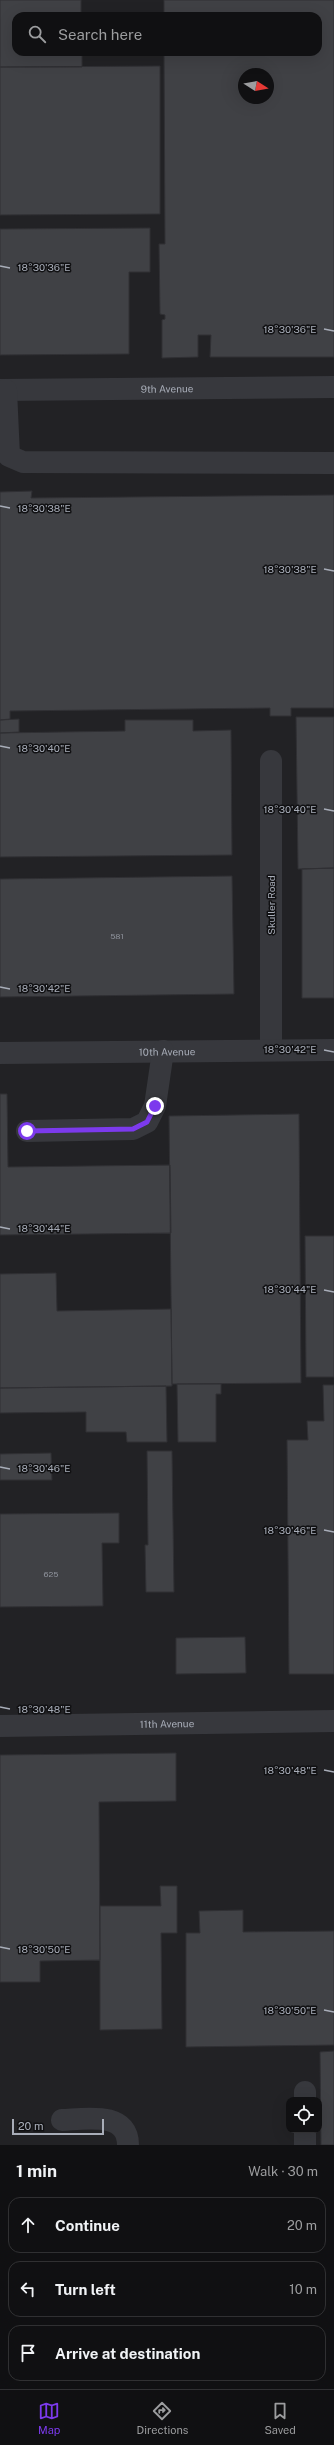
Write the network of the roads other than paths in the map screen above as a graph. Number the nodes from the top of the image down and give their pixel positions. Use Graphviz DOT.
graph roads {
  1 [pos="334,387"];
  2 [pos="3,390"];
  3 [pos="334,463"];
  4 [pos="271,761"];
  5 [pos="271,1050"];
  6 [pos="334,1050"];
  7 [pos="163,1051"];
  8 [pos="0,1053"];
  9 [pos="27,1131"];
  10 [pos="334,1721"];
  11 [pos="0,1726"];
  12 [pos="62,2120"];
  13 [pos="305,2133"];
  14 [pos="128,2145"];
  15 [pos="305,2145"];
  1 -- 2 [label="street, 9th Avenue"];
  2 -- 3 [label="street"];
  4 -- 5 [label="street, Skuller Road"];
  5 -- 6 [label="street, 10th Avenue"];
  5 -- 7 [label="street, 10th Avenue"];
  7 -- 8 [label="street, 10th Avenue"];
  7 -- 9 [label="street"];
  10 -- 11 [label="street, 11th Avenue"];
  12 -- 14 [label="street"];
  13 -- 15 [label="street"];
}
